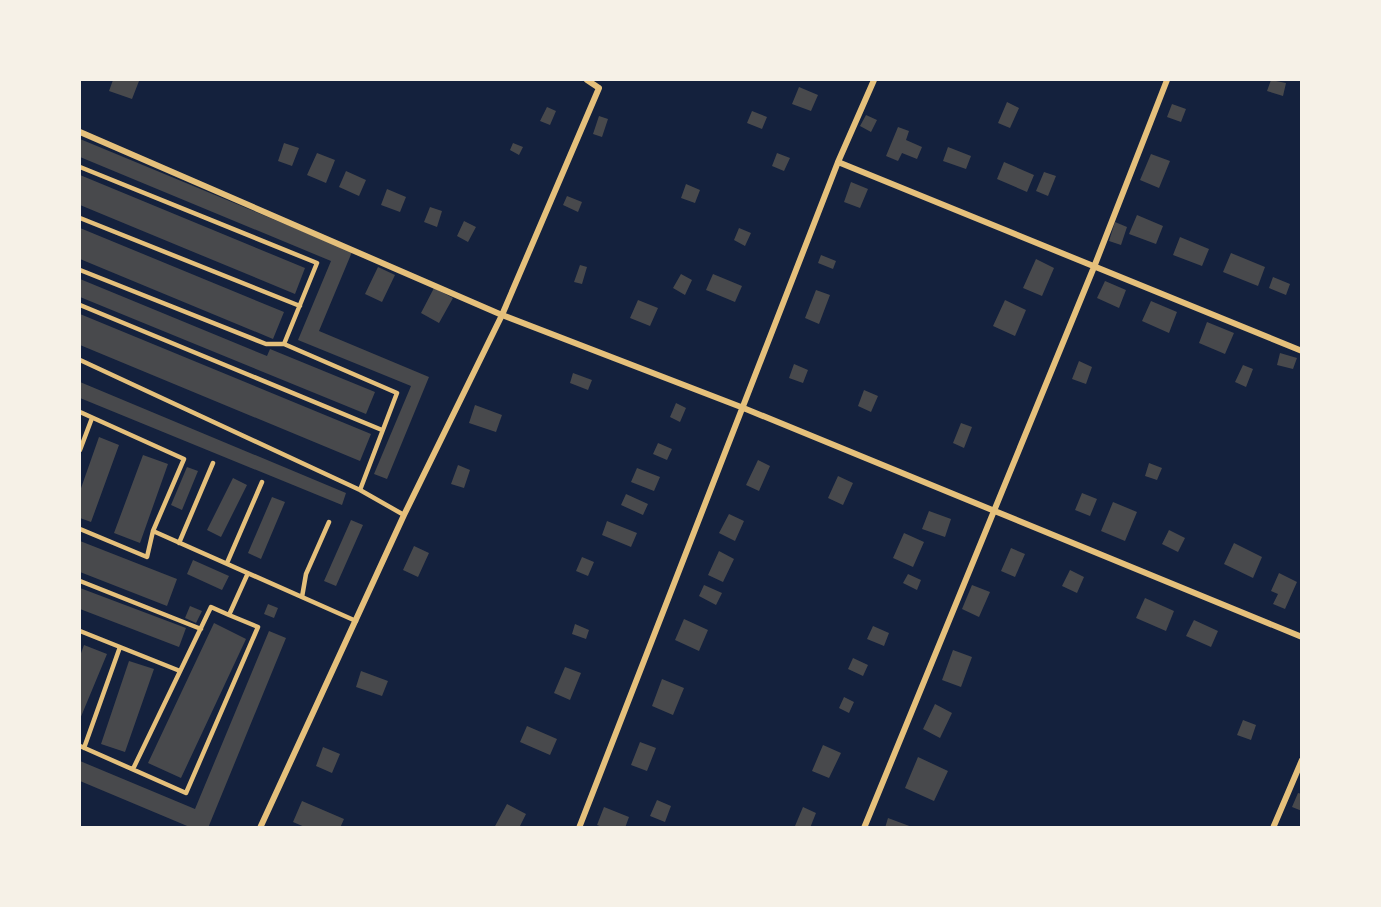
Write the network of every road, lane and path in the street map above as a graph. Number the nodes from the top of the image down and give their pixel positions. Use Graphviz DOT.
graph roads {
  1 [pos="587,80"];
  2 [pos="874,80"];
  3 [pos="1167,80"];
  4 [pos="80,132"];
  5 [pos="838,162"];
  6 [pos="80,167"];
  7 [pos="80,218"];
  8 [pos="1094,267"];
  9 [pos="80,270"];
  10 [pos="80,305"];
  11 [pos="300,306"];
  12 [pos="502,315"];
  13 [pos="284,344"];
  14 [pos="1302,351"];
  15 [pos="80,360"];
  16 [pos="741,407"];
  17 [pos="80,412"];
  18 [pos="92,418"];
  19 [pos="382,430"];
  20 [pos="80,450"];
  21 [pos="213,463"];
  22 [pos="262,482"];
  23 [pos="360,490"];
  24 [pos="993,511"];
  25 [pos="404,515"];
  26 [pos="329,522"];
  27 [pos="80,530"];
  28 [pos="153,531"];
  29 [pos="179,543"];
  30 [pos="227,564"];
  31 [pos="248,573"];
  32 [pos="80,581"];
  33 [pos="302,597"];
  34 [pos="229,615"];
  35 [pos="356,621"];
  36 [pos="201,628"];
  37 [pos="80,631"];
  38 [pos="1302,637"];
  39 [pos="120,647"];
  40 [pos="180,671"];
  41 [pos="82,746"];
  42 [pos="1302,760"];
  43 [pos="133,769"];
  44 [pos="260,828"];
  45 [pos="579,828"];
  46 [pos="864,828"];
  47 [pos="1273,828"];
  1 -- 12 [label="street"];
  2 -- 5 [label="street"];
  3 -- 8 [label="street"];
  4 -- 12 [label="street"];
  5 -- 8 [label="street"];
  5 -- 16 [label="street"];
  6 -- 11 [label="lane"];
  7 -- 11 [label="lane"];
  8 -- 14 [label="street"];
  8 -- 24 [label="street"];
  9 -- 13 [label="lane"];
  10 -- 19 [label="lane"];
  11 -- 13 [label="lane"];
  12 -- 16 [label="street"];
  12 -- 25 [label="street"];
  13 -- 19 [label="lane"];
  15 -- 23 [label="lane"];
  16 -- 24 [label="street"];
  16 -- 45 [label="street"];
  17 -- 18 [label="lane"];
  18 -- 20 [label="lane"];
  18 -- 28 [label="lane"];
  19 -- 23 [label="lane"];
  21 -- 29 [label="lane"];
  22 -- 30 [label="lane"];
  23 -- 25 [label="lane"];
  24 -- 38 [label="street"];
  24 -- 46 [label="street"];
  25 -- 35 [label="street"];
  26 -- 33 [label="lane"];
  27 -- 28 [label="lane"];
  28 -- 29 [label="lane"];
  29 -- 30 [label="lane"];
  30 -- 31 [label="lane"];
  31 -- 33 [label="lane"];
  31 -- 34 [label="lane"];
  32 -- 36 [label="lane"];
  33 -- 35 [label="lane"];
  34 -- 36 [label="lane"];
  34 -- 43 [label="lane"];
  35 -- 44 [label="street"];
  36 -- 40 [label="lane"];
  37 -- 39 [label="lane"];
  39 -- 40 [label="lane"];
  39 -- 41 [label="lane"];
  40 -- 43 [label="lane"];
  41 -- 43 [label="lane"];
  42 -- 47 [label="street"];
}
